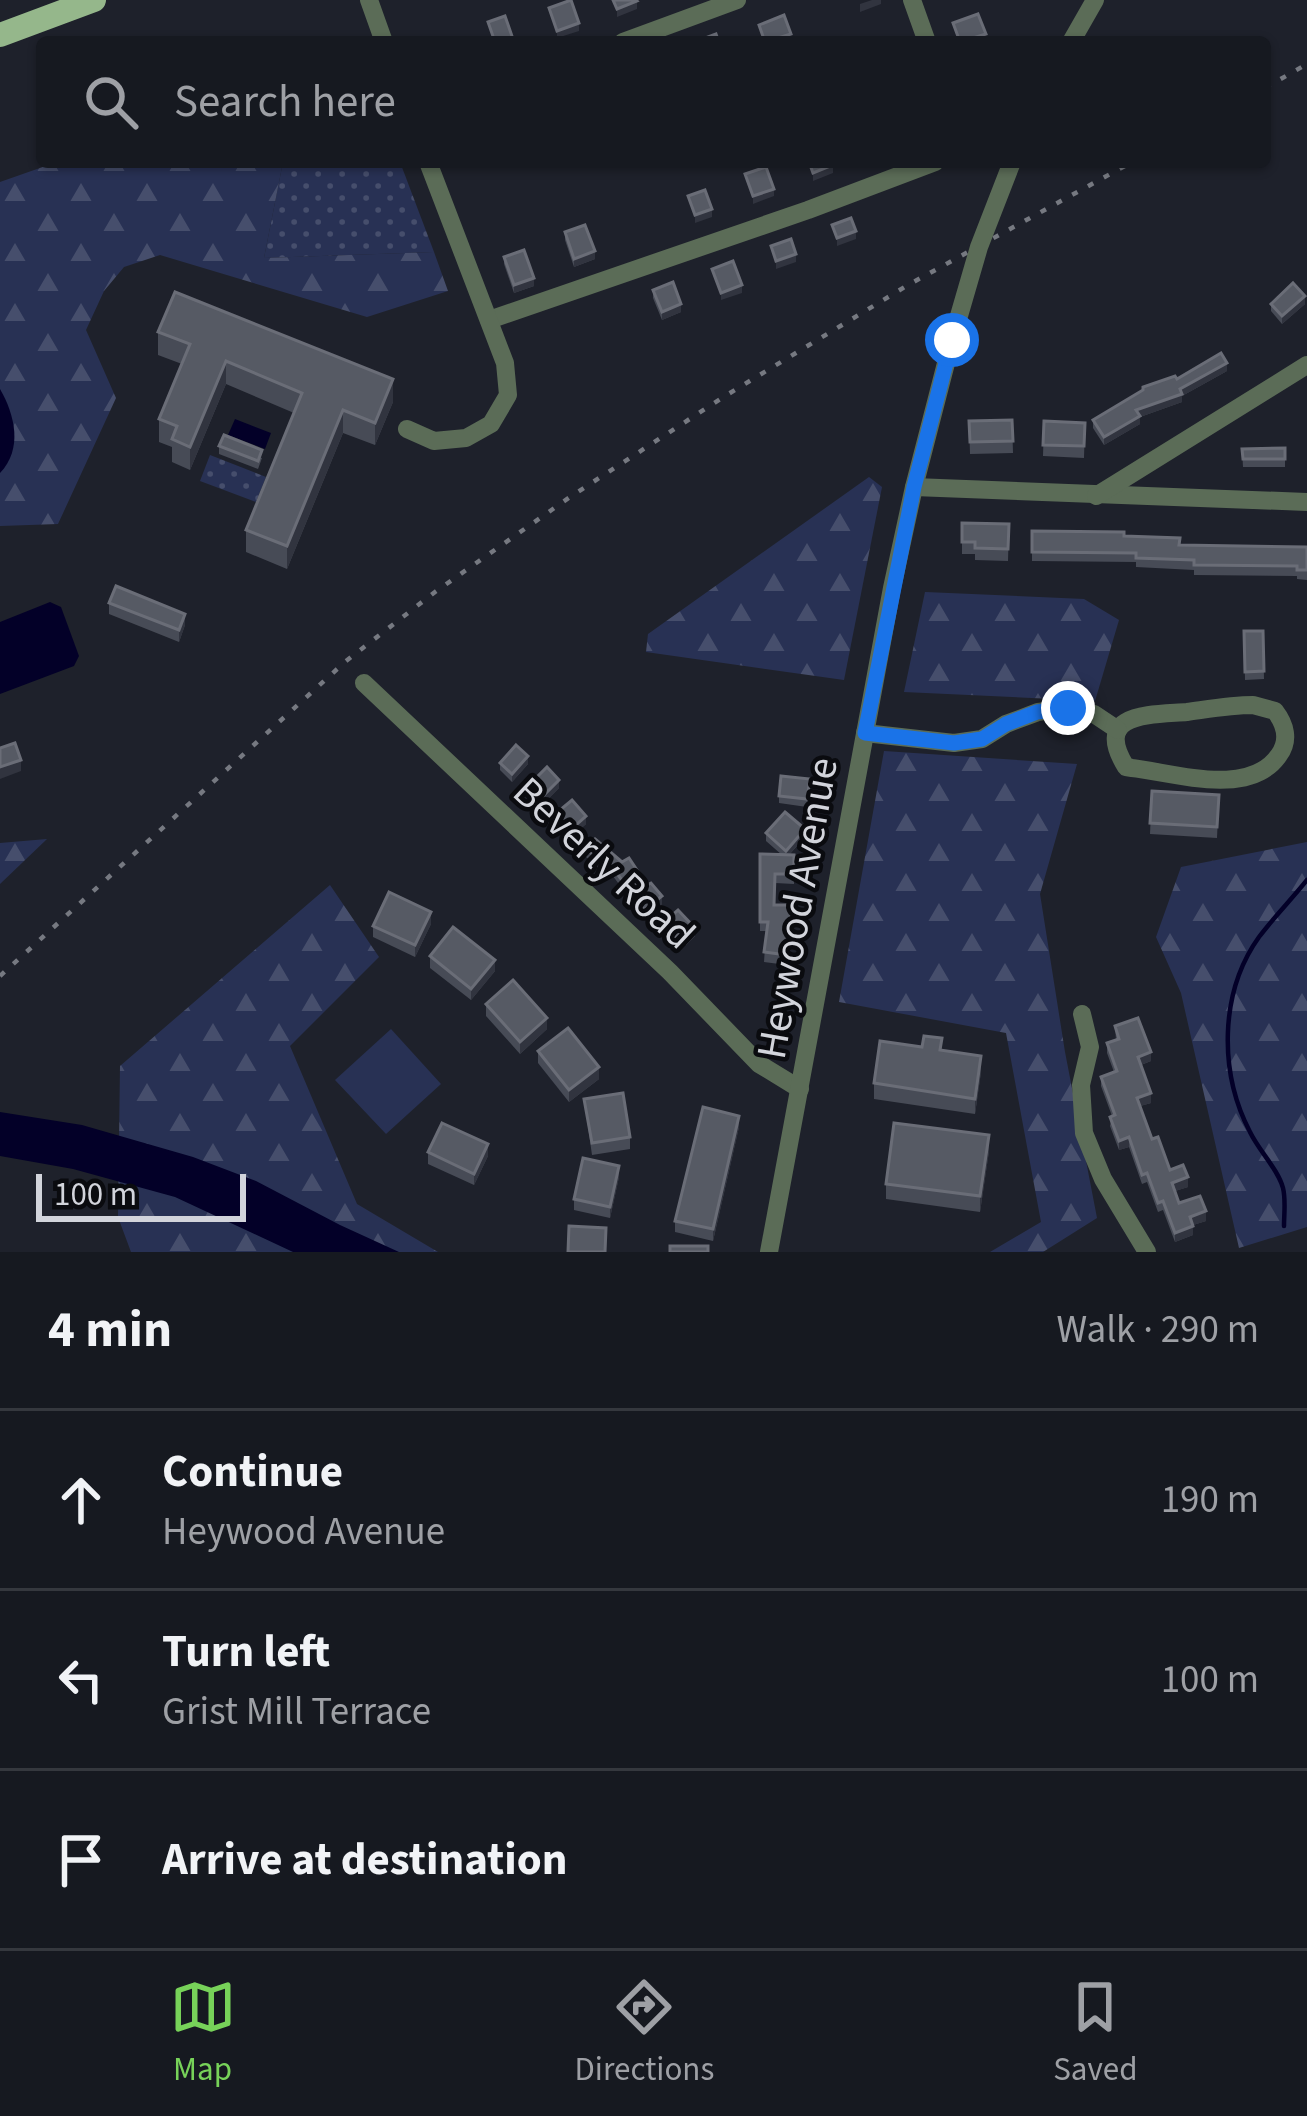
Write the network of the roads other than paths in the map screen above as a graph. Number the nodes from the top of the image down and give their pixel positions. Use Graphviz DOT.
graph roads {
  1 [pos="94,0"];
  2 [pos="369,0"];
  3 [pos="737,0"];
  4 [pos="912,0"];
  5 [pos="1095,0"];
  6 [pos="0,35"];
  7 [pos="382,36"];
  8 [pos="639,36"];
  9 [pos="925,36"];
  10 [pos="1074,36"];
  11 [pos="430,168"];
  12 [pos="919,168"];
  13 [pos="1010,168"];
  14 [pos="489,320"];
  15 [pos="1307,364"];
  16 [pos="407,429"];
  17 [pos="914,487"];
  18 [pos="1096,496"];
  19 [pos="1307,502"];
  20 [pos="364,683"];
  21 [pos="1118,730"];
  22 [pos="865,733"];
  23 [pos="1082,1013"];
  24 [pos="800,1089"];
  25 [pos="769,1252"];
  26 [pos="1147,1252"];
  1 -- 6 [label="main road"];
  2 -- 7 [label="street"];
  3 -- 8 [label="street"];
  4 -- 9 [label="street"];
  5 -- 10 [label="street"];
  11 -- 14 [label="street"];
  12 -- 14 [label="street"];
  13 -- 17 [label="street, Heywood Avenue, bridge"];
  14 -- 16 [label="street"];
  15 -- 18 [label="street"];
  17 -- 18 [label="street"];
  17 -- 22 [label="street, Heywood Avenue"];
  18 -- 19 [label="street"];
  20 -- 24 [label="street, Beverly Road"];
  21 -- 21 [label="street"];
  21 -- 22 [label="street"];
  22 -- 24 [label="street, Heywood Avenue"];
  23 -- 26 [label="street"];
  24 -- 25 [label="street, Heywood Avenue"];
}
